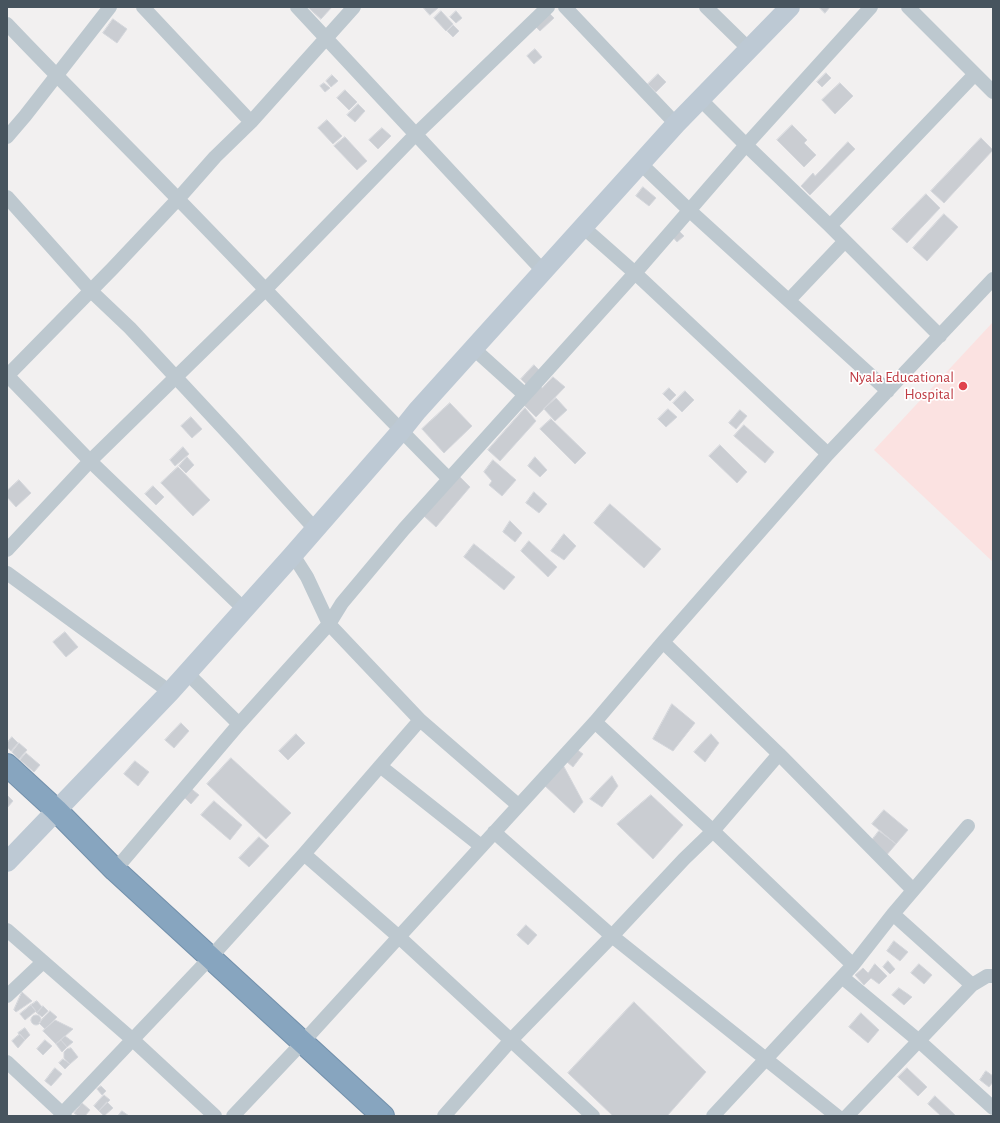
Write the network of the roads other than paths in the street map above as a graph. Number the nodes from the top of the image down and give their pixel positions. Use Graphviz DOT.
graph roads {
  1 [pos="110,7"];
  2 [pos="143,7"];
  3 [pos="296,7"];
  4 [pos="354,7"];
  5 [pos="548,7"];
  6 [pos="565,7"];
  7 [pos="706,7"];
  8 [pos="790,7"];
  9 [pos="871,7"];
  10 [pos="908,7"];
  11 [pos="7,24"];
  12 [pos="326,38"];
  13 [pos="750,50"];
  14 [pos="975,74"];
  15 [pos="56,75"];
  16 [pos="993,92"];
  17 [pos="701,100"];
  18 [pos="251,122"];
  19 [pos="676,124"];
  20 [pos="415,135"];
  21 [pos="7,137"];
  22 [pos="746,145"];
  23 [pos="641,164"];
  24 [pos="7,197"];
  25 [pos="178,199"];
  26 [pos="689,210"];
  27 [pos="830,226"];
  28 [pos="583,227"];
  29 [pos="845,241"];
  30 [pos="544,272"];
  31 [pos="635,273"];
  32 [pos="993,280"];
  33 [pos="265,290"];
  34 [pos="91,291"];
  35 [pos="789,300"];
  36 [pos="940,336"];
  37 [pos="474,349"];
  38 [pos="7,376"];
  39 [pos="176,378"];
  40 [pos="888,391"];
  41 [pos="525,395"];
  42 [pos="401,431"];
  43 [pos="828,454"];
  44 [pos="90,461"];
  45 [pos="449,479"];
  46 [pos="315,530"];
  47 [pos="7,550"];
  48 [pos="293,555"];
  49 [pos="7,573"];
  50 [pos="244,609"];
  51 [pos="329,624"];
  52 [pos="663,642"];
  53 [pos="186,673"];
  54 [pos="170,692"];
  55 [pos="420,720"];
  56 [pos="595,722"];
  57 [pos="239,724"];
  58 [pos="780,754"];
  59 [pos="7,765"];
  60 [pos="380,766"];
  61 [pos="518,804"];
  62 [pos="56,810"];
  63 [pos="968,826"];
  64 [pos="713,831"];
  65 [pos="494,832"];
  66 [pos="481,846"];
  67 [pos="304,854"];
  68 [pos="7,862"];
  69 [pos="115,870"];
  70 [pos="913,890"];
  71 [pos="893,914"];
  72 [pos="7,930"];
  73 [pos="612,936"];
  74 [pos="399,937"];
  75 [pos="210,958"];
  76 [pos="43,962"];
  77 [pos="853,965"];
  78 [pos="993,976"];
  79 [pos="842,977"];
  80 [pos="972,985"];
  81 [pos="7,996"];
  82 [pos="133,1040"];
  83 [pos="511,1040"];
  84 [pos="919,1040"];
  85 [pos="302,1043"];
  86 [pos="766,1059"];
  87 [pos="7,1062"];
  88 [pos="993,1108"];
  89 [pos="62,1115"];
  90 [pos="215,1116"];
  91 [pos="233,1116"];
  92 [pos="383,1116"];
  93 [pos="444,1116"];
  94 [pos="593,1116"];
  95 [pos="713,1116"];
  96 [pos="837,1116"];
  97 [pos="847,1116"];
  1 -- 15 [label="street"];
  2 -- 18 [label="street"];
  3 -- 12 [label="street"];
  4 -- 12 [label="street"];
  5 -- 20 [label="street"];
  6 -- 19 [label="street"];
  7 -- 13 [label="street"];
  8 -- 13 [label="street"];
  9 -- 22 [label="street"];
  10 -- 14 [label="street"];
  11 -- 15 [label="street"];
  12 -- 18 [label="street"];
  12 -- 20 [label="street"];
  13 -- 17 [label="street"];
  14 -- 16 [label="street"];
  14 -- 27 [label="street"];
  15 -- 21 [label="street"];
  15 -- 25 [label="street"];
  17 -- 19 [label="street"];
  17 -- 22 [label="street"];
  18 -- 25 [label="street"];
  19 -- 23 [label="street"];
  20 -- 30 [label="street"];
  20 -- 33 [label="street"];
  22 -- 26 [label="street"];
  22 -- 27 [label="street"];
  23 -- 26 [label="street"];
  23 -- 28 [label="street"];
  24 -- 34 [label="street"];
  25 -- 33 [label="street"];
  25 -- 34 [label="street"];
  26 -- 31 [label="street"];
  26 -- 35 [label="street"];
  27 -- 29 [label="street"];
  28 -- 30 [label="street"];
  28 -- 31 [label="street"];
  29 -- 35 [label="street"];
  29 -- 36 [label="street"];
  30 -- 37 [label="street"];
  31 -- 41 [label="street"];
  31 -- 43 [label="street"];
  32 -- 36 [label="street"];
  33 -- 39 [label="street"];
  33 -- 42 [label="street"];
  34 -- 38 [label="street"];
  34 -- 39 [label="street"];
  35 -- 40 [label="street"];
  36 -- 40 [label="street"];
  37 -- 41 [label="street"];
  37 -- 42 [label="street"];
  38 -- 44 [label="street"];
  39 -- 44 [label="street"];
  39 -- 46 [label="street"];
  40 -- 43 [label="street"];
  41 -- 45 [label="street"];
  42 -- 45 [label="street"];
  42 -- 46 [label="street"];
  43 -- 52 [label="street"];
  44 -- 47 [label="street"];
  44 -- 50 [label="street"];
  45 -- 51 [label="street"];
  46 -- 48 [label="street"];
  48 -- 50 [label="street"];
  48 -- 51 [label="street"];
  49 -- 54 [label="street"];
  50 -- 53 [label="street"];
  51 -- 55 [label="street"];
  51 -- 57 [label="street"];
  52 -- 56 [label="street"];
  52 -- 58 [label="street"];
  53 -- 54 [label="street"];
  53 -- 57 [label="street"];
  54 -- 62 [label="street"];
  55 -- 60 [label="street"];
  55 -- 61 [label="street"];
  56 -- 61 [label="street"];
  56 -- 64 [label="street"];
  57 -- 69 [label="street"];
  58 -- 64 [label="street"];
  58 -- 70 [label="street"];
  59 -- 62 [label="highway"];
  60 -- 66 [label="street"];
  60 -- 67 [label="street"];
  61 -- 65 [label="street"];
  62 -- 68 [label="street"];
  62 -- 69 [label="highway"];
  63 -- 70 [label="street"];
  64 -- 73 [label="street"];
  64 -- 77 [label="street"];
  65 -- 66 [label="street"];
  65 -- 73 [label="street"];
  66 -- 74 [label="street"];
  67 -- 74 [label="street"];
  67 -- 75 [label="street"];
  69 -- 75 [label="highway"];
  70 -- 71 [label="street"];
  71 -- 77 [label="street"];
  71 -- 80 [label="street"];
  72 -- 76 [label="street"];
  73 -- 83 [label="street"];
  73 -- 86 [label="street"];
  74 -- 83 [label="street"];
  74 -- 85 [label="street"];
  75 -- 82 [label="street"];
  75 -- 85 [label="highway"];
  76 -- 81 [label="street"];
  76 -- 82 [label="street"];
  77 -- 79 [label="street"];
  78 -- 80 [label="street"];
  79 -- 84 [label="street"];
  79 -- 86 [label="street"];
  80 -- 84 [label="street"];
  82 -- 89 [label="street"];
  82 -- 90 [label="street"];
  83 -- 93 [label="street"];
  83 -- 94 [label="street"];
  84 -- 88 [label="street"];
  84 -- 97 [label="street"];
  85 -- 91 [label="street"];
  85 -- 92 [label="highway"];
  86 -- 95 [label="street"];
  86 -- 96 [label="street"];
  87 -- 89 [label="street"];
}
